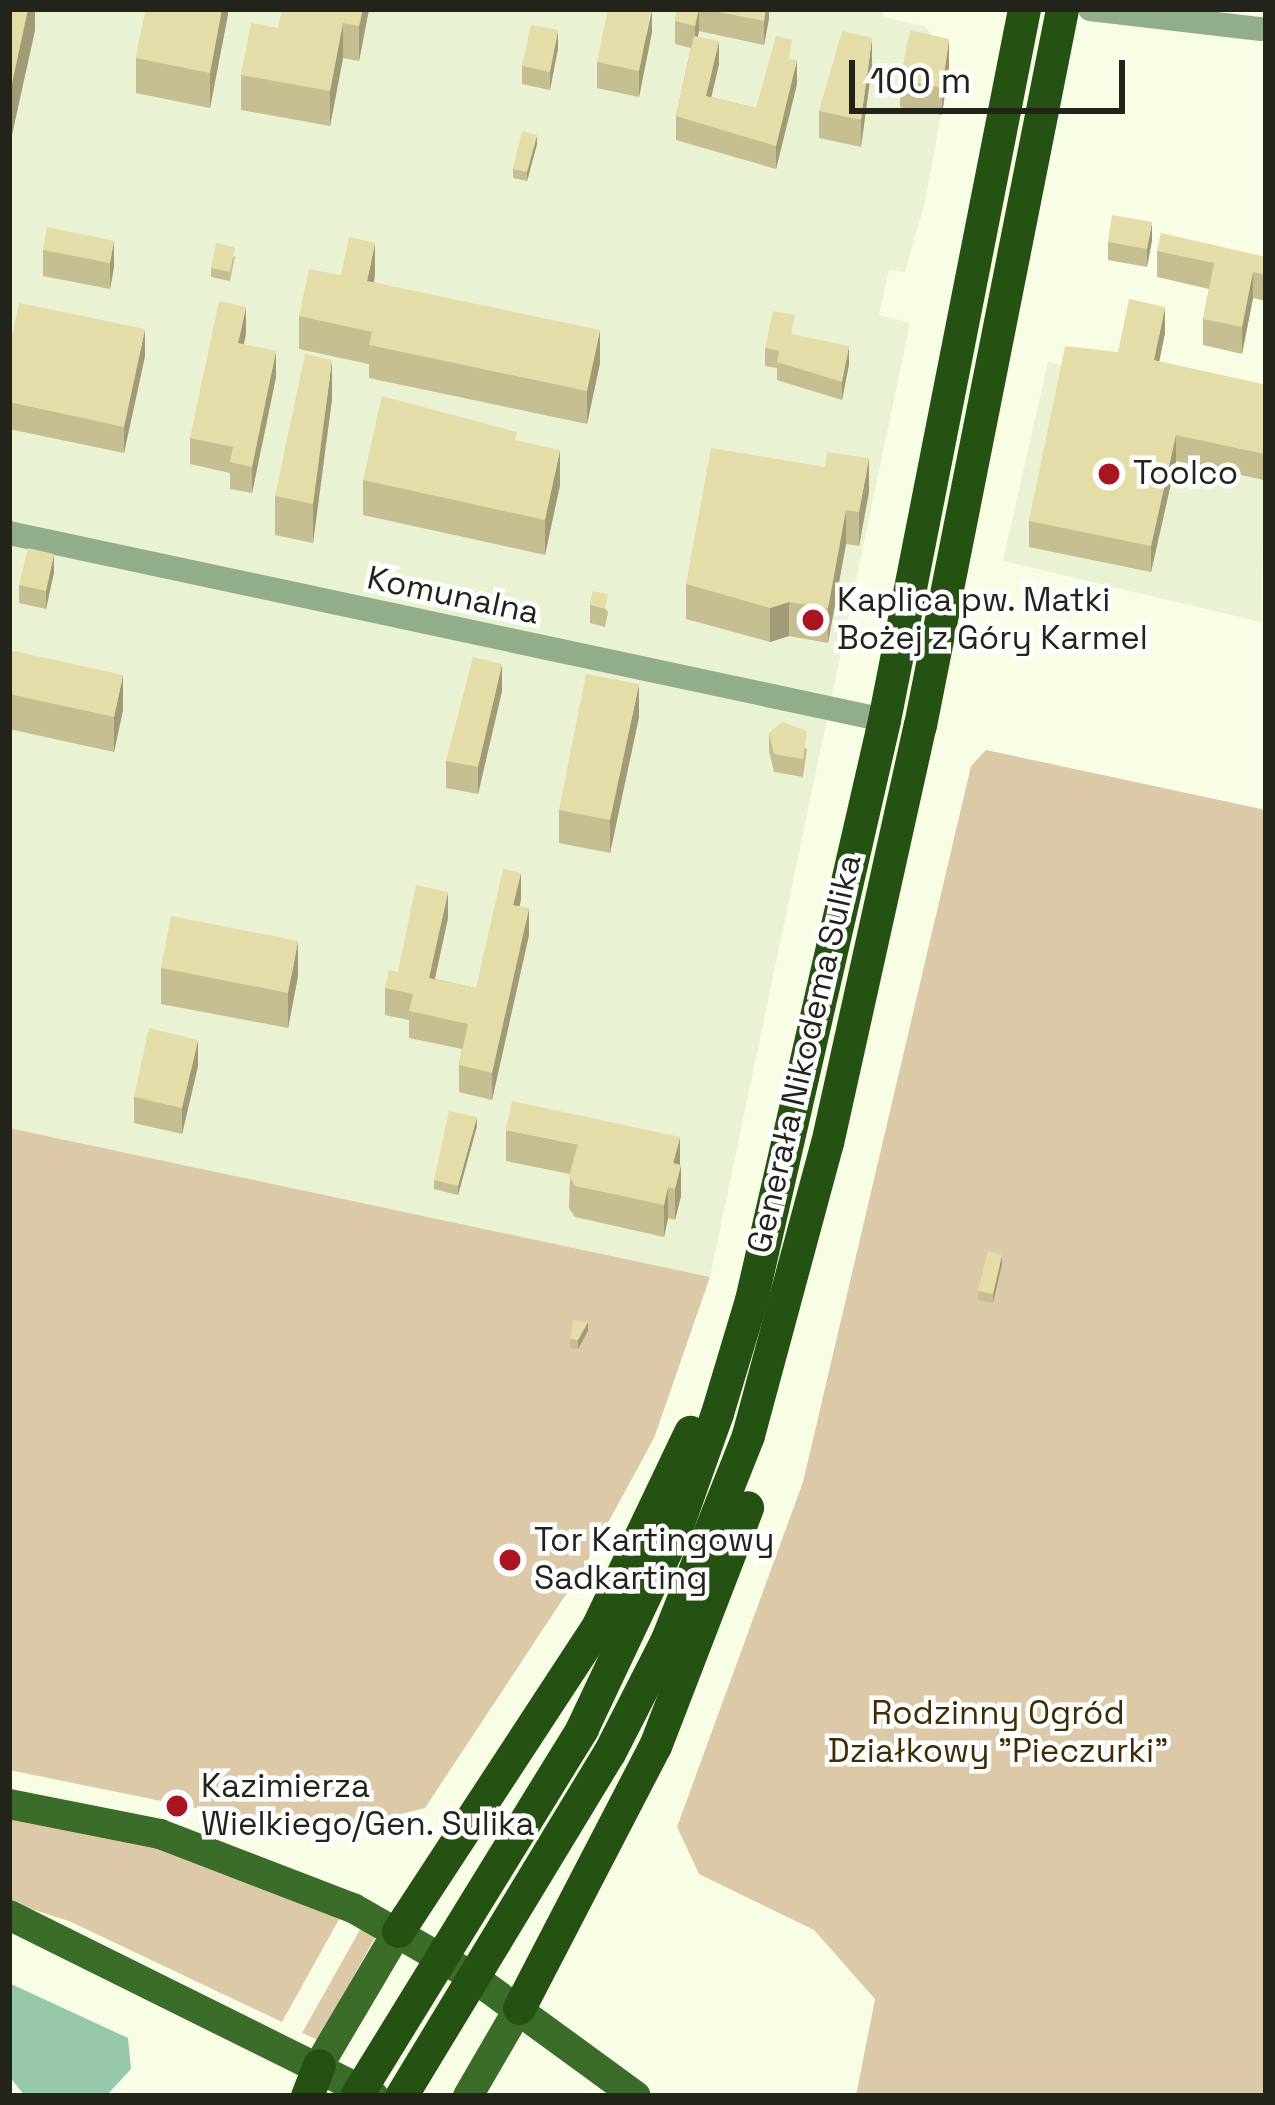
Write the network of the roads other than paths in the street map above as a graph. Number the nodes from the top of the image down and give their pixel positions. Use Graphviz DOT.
graph roads {
  1 [pos="1024,9"];
  2 [pos="1062,9"];
  3 [pos="1090,9"];
  4 [pos="1208,9"];
  5 [pos="1264,29"];
  6 [pos="9,532"];
  7 [pos="884,720"];
  8 [pos="827,1143"];
  9 [pos="772,1211"];
  10 [pos="9,1804"];
  11 [pos="9,1915"];
  12 [pos="398,1931"];
  13 [pos="519,2008"];
  14 [pos="313,2080"];
  15 [pos="356,2096"];
  16 [pos="374,2096"];
  17 [pos="401,2096"];
  18 [pos="467,2096"];
  19 [pos="636,2096"];
  1 -- 7 [label="highway, Generała Nikodema Sulika"];
  2 -- 8 [label="highway, Generała Nikodema Sulika"];
  3 -- 5 [label="street"];
  4 -- 5 [label="street"];
  6 -- 7 [label="street, Komunalna"];
  7 -- 9 [label="highway, Generała Nikodema Sulika"];
  8 -- 13 [label="highway"];
  8 -- 17 [label="highway, Generała Nikodema Sulika"];
  9 -- 12 [label="highway"];
  9 -- 15 [label="highway, Generała Nikodema Sulika"];
  10 -- 12 [label="main road"];
  11 -- 14 [label="main road"];
  12 -- 13 [label="main road"];
  12 -- 14 [label="main road"];
  13 -- 18 [label="main road"];
  13 -- 19 [label="main road"];
  14 -- 16 [label="main road"];
}
